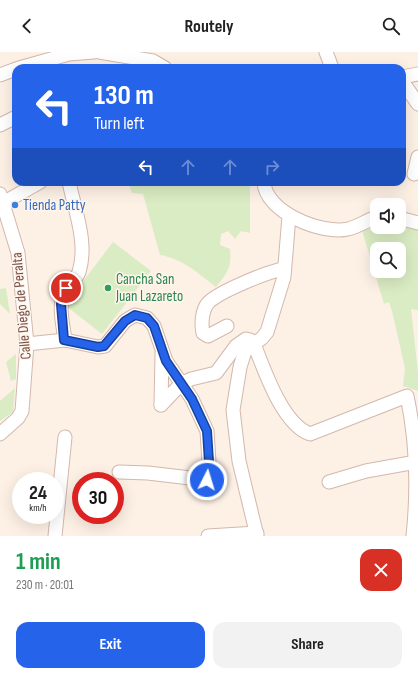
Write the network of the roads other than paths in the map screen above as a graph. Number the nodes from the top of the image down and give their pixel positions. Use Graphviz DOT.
graph roads {
  1 [pos="94,52"];
  2 [pos="98,52"];
  3 [pos="326,52"];
  4 [pos="33,64"];
  5 [pos="158,64"];
  6 [pos="330,64"];
  7 [pos="12,70"];
  8 [pos="418,74"];
  9 [pos="0,75"];
  10 [pos="406,76"];
  11 [pos="406,86"];
  12 [pos="418,104"];
  13 [pos="12,119"];
  14 [pos="0,125"];
  15 [pos="418,157"];
  16 [pos="411,175"];
  17 [pos="30,186"];
  18 [pos="70,186"];
  19 [pos="264,186"];
  20 [pos="2,198"];
  21 [pos="289,216"];
  22 [pos="370,220"];
  23 [pos="406,220"];
  24 [pos="418,223"];
  25 [pos="284,269"];
  26 [pos="227,326"];
  27 [pos="64,340"];
  28 [pos="27,344"];
  29 [pos="254,344"];
  30 [pos="163,351"];
  31 [pos="181,384"];
  32 [pos="0,433"];
  33 [pos="64,438"];
  34 [pos="416,462"];
  35 [pos="124,472"];
  36 [pos="329,482"];
  37 [pos="257,535"];
  38 [pos="55,536"];
  39 [pos="208,536"];
  40 [pos="412,536"];
  1 -- 4 [label="street"];
  2 -- 5 [label="street"];
  3 -- 6 [label="street"];
  7 -- 9 [label="street"];
  8 -- 10 [label="street"];
  11 -- 12 [label="street"];
  13 -- 14 [label="street"];
  15 -- 16 [label="street"];
  17 -- 20 [label="street"];
  18 -- 27 [label="street"];
  19 -- 21 [label="street"];
  20 -- 28 [label="street, Calle Diego de Peralta"];
  21 -- 22 [label="street"];
  21 -- 25 [label="street"];
  23 -- 24 [label="street"];
  25 -- 26 [label="street"];
  25 -- 29 [label="street"];
  27 -- 28 [label="street"];
  27 -- 30 [label="street"];
  28 -- 32 [label="street, Calle Diego de Peralta"];
  29 -- 31 [label="street"];
  29 -- 34 [label="street"];
  29 -- 37 [label="street"];
  30 -- 31 [label="street"];
  30 -- 31 [label="street"];
  31 -- 35 [label="street"];
  33 -- 38 [label="street"];
  34 -- 36 [label="street"];
  34 -- 40 [label="street"];
  37 -- 39 [label="street"];
}
